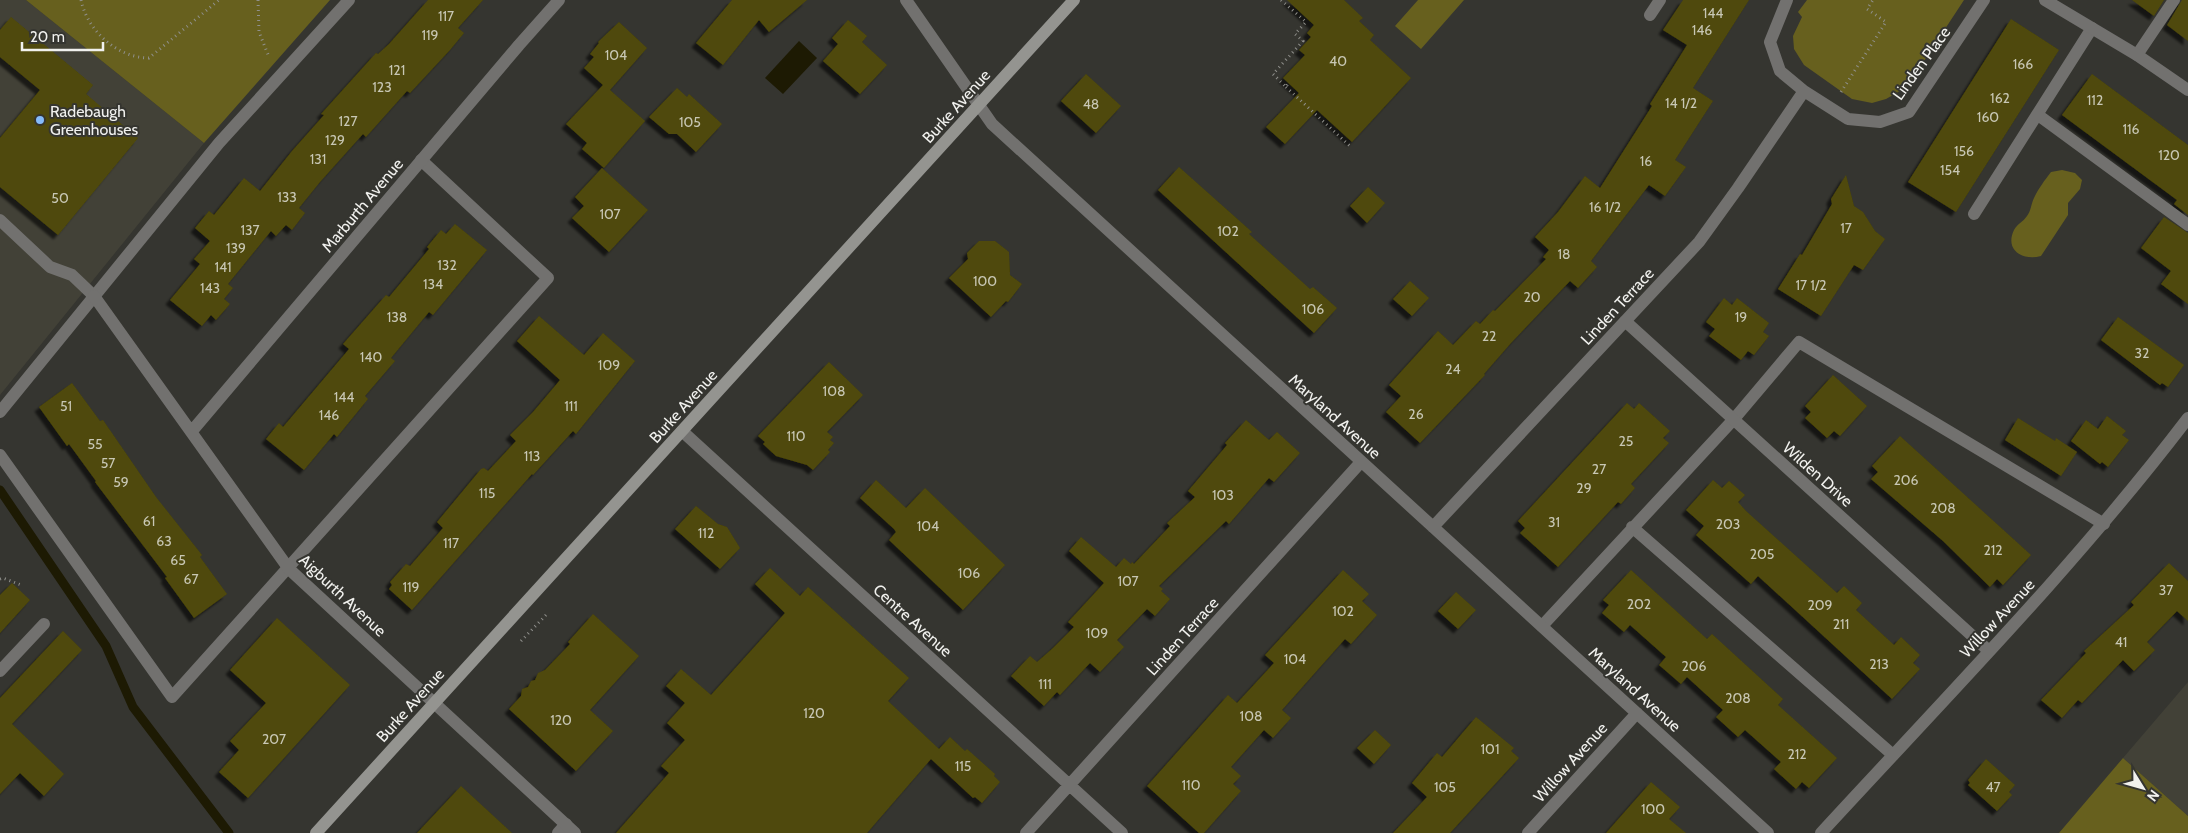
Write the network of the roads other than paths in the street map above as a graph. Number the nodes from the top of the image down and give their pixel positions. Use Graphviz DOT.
graph roads {
  1 [pos="349,0"];
  2 [pos="559,0"];
  3 [pos="906,0"];
  4 [pos="1074,0"];
  5 [pos="1660,0"];
  6 [pos="1787,0"];
  7 [pos="1984,0"];
  8 [pos="2045,0"];
  9 [pos="2174,0"];
  10 [pos="1650,14"];
  11 [pos="2092,28"];
  12 [pos="2137,55"];
  13 [pos="2188,90"];
  14 [pos="1804,92"];
  15 [pos="978,105"];
  16 [pos="2038,115"];
  17 [pos="421,160"];
  18 [pos="1974,214"];
  19 [pos="0,220"];
  20 [pos="2188,225"];
  21 [pos="94,296"];
  22 [pos="1625,321"];
  23 [pos="0,412"];
  24 [pos="2188,418"];
  25 [pos="1734,419"];
  26 [pos="682,431"];
  27 [pos="192,432"];
  28 [pos="0,455"];
  29 [pos="1361,462"];
  30 [pos="2104,524"];
  31 [pos="1433,527"];
  32 [pos="1632,527"];
  33 [pos="289,569"];
  34 [pos="44,624"];
  35 [pos="1542,626"];
  36 [pos="1989,651"];
  37 [pos="0,671"];
  38 [pos="434,703"];
  39 [pos="1637,713"];
  40 [pos="1893,755"];
  41 [pos="1069,785"];
  42 [pos="566,830"];
  43 [pos="316,833"];
  44 [pos="1026,833"];
  45 [pos="1122,833"];
  46 [pos="1528,833"];
  47 [pos="1768,833"];
  48 [pos="1822,833"];
  1 -- 21 [label="street"];
  2 -- 17 [label="street, Marburth Avenue"];
  3 -- 15 [label="street, Maryland Avenue"];
  4 -- 15 [label="street, Burke Avenue"];
  5 -- 10 [label="street"];
  6 -- 14 [label="street, Linden Place"];
  7 -- 14 [label="street, Linden Place"];
  8 -- 11 [label="street"];
  9 -- 12 [label="street"];
  11 -- 12 [label="street"];
  11 -- 16 [label="street"];
  12 -- 13 [label="street"];
  14 -- 22 [label="street, Linden Terrace"];
  15 -- 26 [label="street, Burke Avenue"];
  15 -- 29 [label="street, Maryland Avenue"];
  16 -- 18 [label="street"];
  16 -- 20 [label="street"];
  17 -- 27 [label="street, Marburth Avenue"];
  17 -- 33 [label="street"];
  19 -- 21 [label="street, Aigburth Avenue"];
  21 -- 23 [label="street"];
  21 -- 27 [label="street, Aigburth Avenue"];
  22 -- 25 [label="street, Wilden Drive"];
  22 -- 31 [label="street, Linden Terrace"];
  24 -- 30 [label="street, Willow Avenue"];
  25 -- 30 [label="street"];
  25 -- 32 [label="street"];
  25 -- 36 [label="street, Wilden Drive"];
  26 -- 38 [label="street, Burke Avenue"];
  26 -- 41 [label="street, Centre Avenue"];
  27 -- 33 [label="street, Aigburth Avenue"];
  28 -- 33 [label="street"];
  29 -- 31 [label="street, Maryland Avenue"];
  29 -- 41 [label="street, Linden Terrace"];
  30 -- 36 [label="street, Willow Avenue"];
  31 -- 35 [label="street, Maryland Avenue"];
  32 -- 35 [label="street"];
  32 -- 40 [label="street"];
  33 -- 38 [label="street, Aigburth Avenue"];
  34 -- 37 [label="street"];
  35 -- 39 [label="street, Maryland Avenue"];
  36 -- 40 [label="street, Willow Avenue"];
  38 -- 42 [label="street, Aigburth Avenue"];
  38 -- 43 [label="street, Burke Avenue"];
  39 -- 46 [label="street, Willow Avenue"];
  39 -- 47 [label="street, Maryland Avenue"];
  40 -- 48 [label="street, Willow Avenue"];
  41 -- 44 [label="street, Linden Terrace"];
  41 -- 45 [label="street, Centre Avenue"];
}
